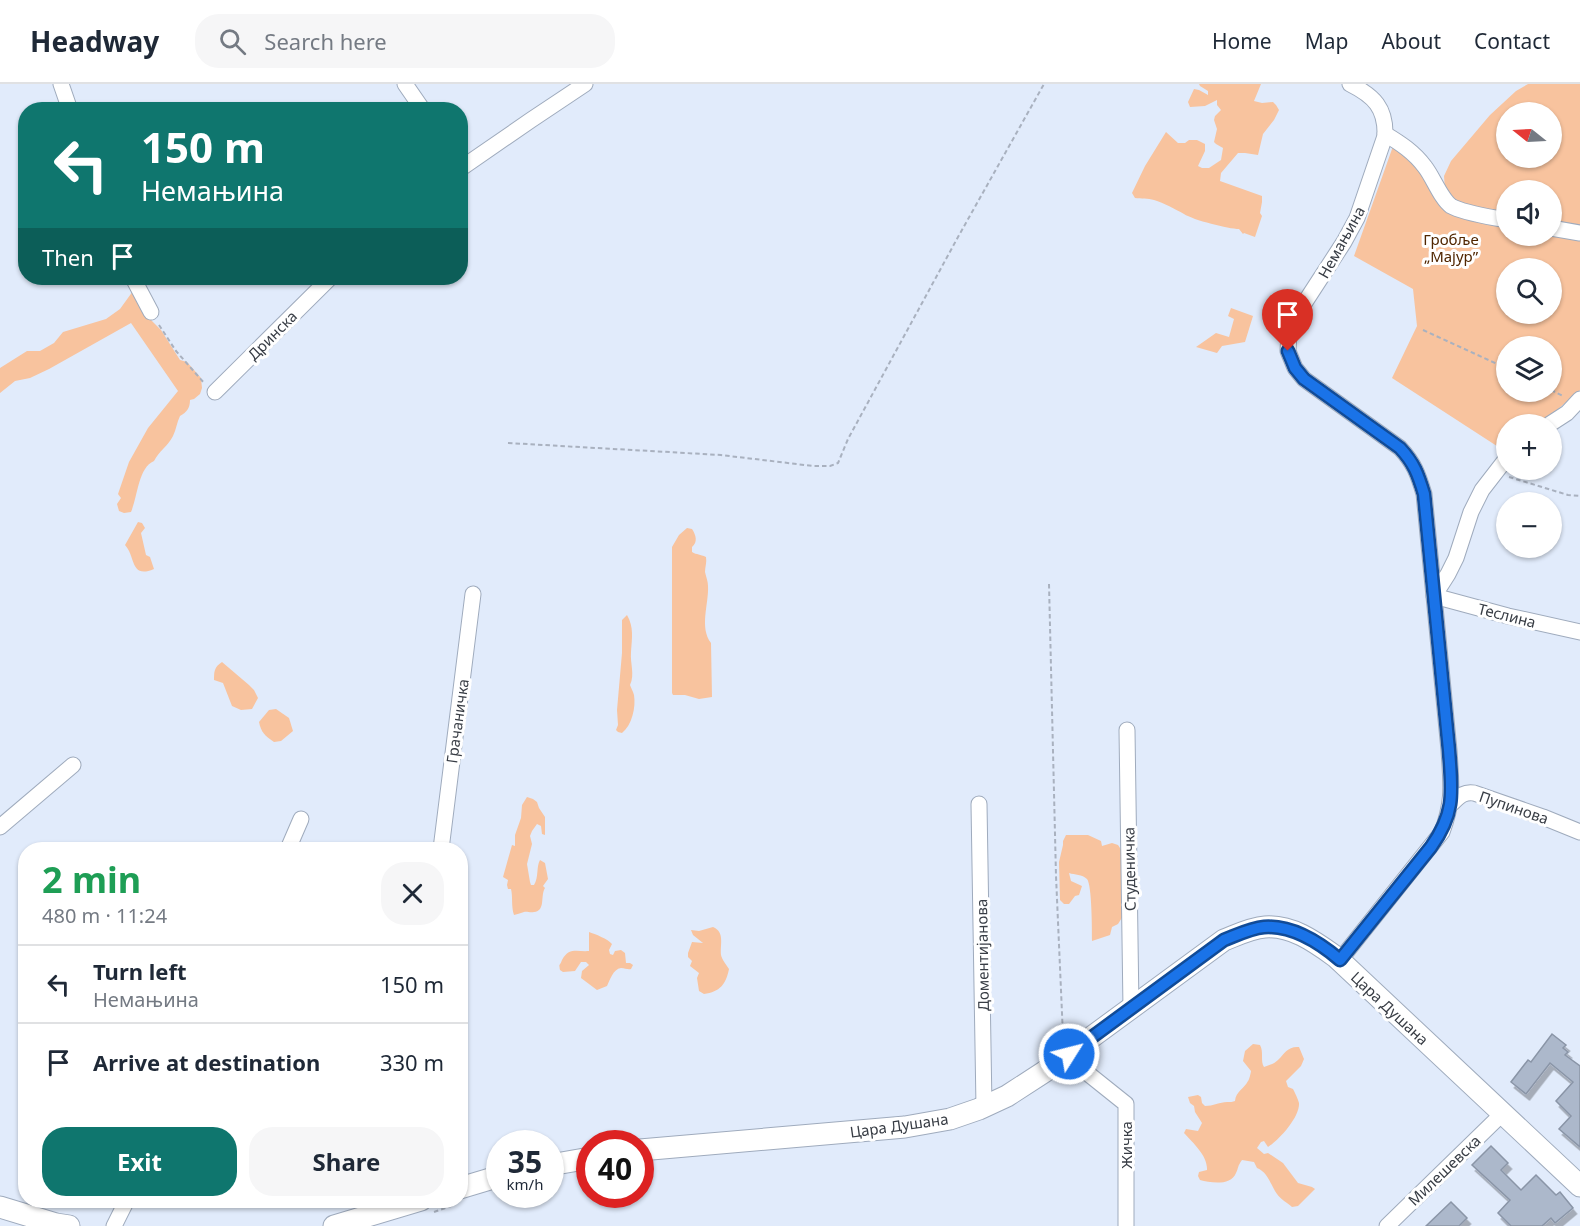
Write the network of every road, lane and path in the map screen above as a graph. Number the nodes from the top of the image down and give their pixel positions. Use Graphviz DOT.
graph roads {
  1 [pos="61,84"];
  2 [pos="405,84"];
  3 [pos="585,84"];
  4 [pos="1044,84"];
  5 [pos="1350,84"];
  6 [pos="67,102"];
  7 [pos="417,102"];
  8 [pos="1385,134"];
  9 [pos="468,162"];
  10 [pos="1496,218"];
  11 [pos="1562,230"];
  12 [pos="1580,233"];
  13 [pos="137,285"];
  14 [pos="323,285"];
  15 [pos="151,312"];
  16 [pos="1423,330"];
  17 [pos="1496,363"];
  18 [pos="215,392"];
  19 [pos="1580,399"];
  20 [pos="1562,416"];
  21 [pos="507,443"];
  22 [pos="1496,471"];
  23 [pos="1494,473"];
  24 [pos="1580,496"];
  25 [pos="1049,584"];
  26 [pos="473,594"];
  27 [pos="1434,596"];
  28 [pos="1580,632"];
  29 [pos="1127,730"];
  30 [pos="73,765"];
  31 [pos="979,804"];
  32 [pos="1450,805"];
  33 [pos="301,819"];
  34 [pos="0,827"];
  35 [pos="1580,832"];
  36 [pos="291,842"];
  37 [pos="442,842"];
  38 [pos="1340,960"];
  39 [pos="1131,1008"];
  40 [pos="1067,1055"];
  41 [pos="984,1107"];
  42 [pos="1502,1114"];
  43 [pos="654,1149"];
  44 [pos="486,1183"];
  45 [pos="1580,1186"];
  46 [pos="468,1192"];
  47 [pos="0,1207"];
  48 [pos="123,1208"];
  49 [pos="379,1208"];
  50 [pos="69,1226"];
  51 [pos="114,1226"];
  52 [pos="334,1226"];
  53 [pos="1126,1226"];
  54 [pos="1387,1226"];
  1 -- 6 [label="street"];
  2 -- 7 [label="street"];
  3 -- 9 [label="street"];
  4 -- 21 [label="path"];
  5 -- 8 [label="street"];
  8 -- 10 [label="street"];
  8 -- 27 [label="street, Немањина"];
  11 -- 12 [label="street"];
  13 -- 15 [label="street"];
  14 -- 18 [label="street, Дринска"];
  15 -- 18 [label="path"];
  16 -- 17 [label="path"];
  19 -- 20 [label="street"];
  22 -- 23 [label="street"];
  23 -- 24 [label="path"];
  23 -- 27 [label="street"];
  25 -- 40 [label="path"];
  26 -- 37 [label="street, Грачаничка"];
  27 -- 28 [label="street, Теслина"];
  27 -- 32 [label="street, Немањина"];
  29 -- 39 [label="street, Студеничка"];
  30 -- 34 [label="street"];
  31 -- 41 [label="street, Доментијанова"];
  32 -- 35 [label="street, Пупинова"];
  32 -- 38 [label="street, Немањина"];
  33 -- 36 [label="street"];
  38 -- 39 [label="street, Цара Душана"];
  38 -- 42 [label="street, Цара Душана"];
  39 -- 40 [label="street, Цара Душана"];
  40 -- 41 [label="street, Цара Душана"];
  40 -- 53 [label="street, Жичка"];
  41 -- 43 [label="street, Цара Душана"];
  42 -- 45 [label="street, Цара Душана"];
  42 -- 54 [label="street, Милешевска"];
  44 -- 46 [label="street"];
  47 -- 50 [label="street"];
  48 -- 51 [label="street"];
  49 -- 52 [label="street"];
}
